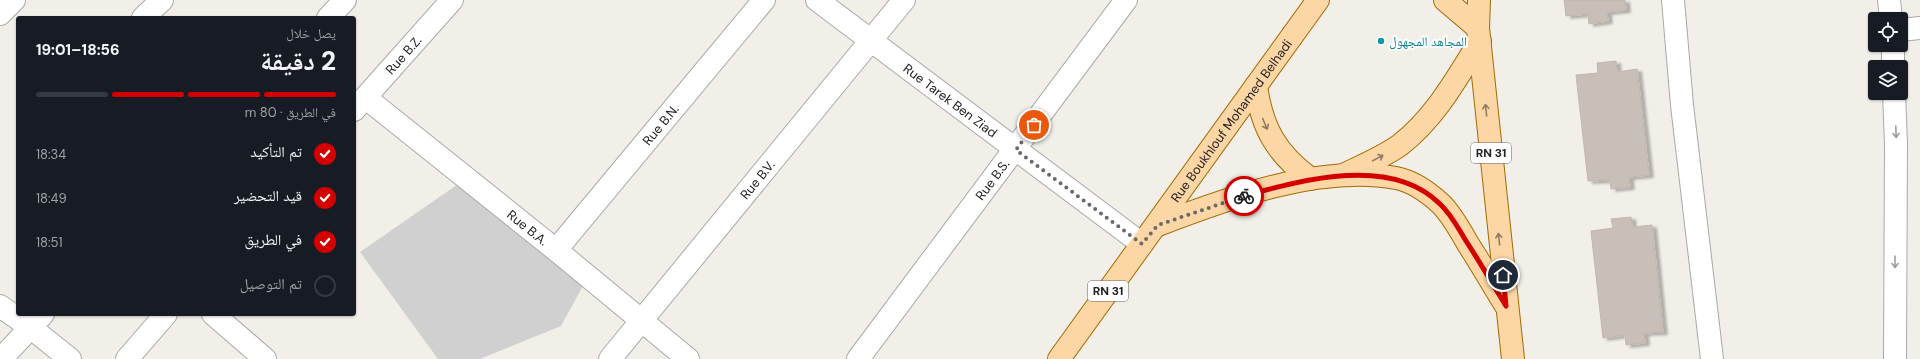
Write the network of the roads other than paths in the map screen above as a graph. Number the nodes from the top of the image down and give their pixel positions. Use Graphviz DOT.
graph roads {
  1 [pos="14,0"];
  2 [pos="162,0"];
  3 [pos="346,0"];
  4 [pos="452,0"];
  5 [pos="764,0"];
  6 [pos="817,0"];
  7 [pos="904,0"];
  8 [pos="1126,0"];
  9 [pos="1318,0"];
  10 [pos="1445,0"];
  11 [pos="1479,0"];
  12 [pos="1673,0"];
  13 [pos="1889,0"];
  14 [pos="1890,12"];
  15 [pos="0,14"];
  16 [pos="145,16"];
  17 [pos="330,16"];
  18 [pos="1920,28"];
  19 [pos="1908,29"];
  20 [pos="1479,34"];
  21 [pos="871,41"];
  22 [pos="1256,86"];
  23 [pos="1894,100"];
  24 [pos="360,104"];
  25 [pos="1016,150"];
  26 [pos="1342,175"];
  27 [pos="1311,179"];
  28 [pos="1158,225"];
  29 [pos="1142,244"];
  30 [pos="556,250"];
  31 [pos="0,306"];
  32 [pos="1506,306"];
  33 [pos="16,312"];
  34 [pos="25,316"];
  35 [pos="164,316"];
  36 [pos="215,316"];
  37 [pos="37,321"];
  38 [pos="641,321"];
  39 [pos="1,359"];
  40 [pos="70,359"];
  41 [pos="127,359"];
  42 [pos="265,359"];
  43 [pos="610,359"];
  44 [pos="688,359"];
  45 [pos="858,359"];
  46 [pos="1060,359"];
  47 [pos="1513,359"];
  48 [pos="1712,359"];
  49 [pos="1895,359"];
  1 -- 15 [label="street"];
  2 -- 16 [label="street"];
  3 -- 17 [label="street"];
  4 -- 24 [label="street, Rue B.Z."];
  5 -- 30 [label="street, Rue B.N."];
  6 -- 21 [label="street, Rue Tarek Ben Ziad"];
  7 -- 21 [label="street, Rue B.V."];
  8 -- 25 [label="street, Rue B.S."];
  9 -- 22 [label="main road, Rue Boukhlouf Mohamed Belhadi / RN 31"];
  10 -- 20 [label="main road"];
  11 -- 20 [label="main road, RN 31"];
  12 -- 48 [label="street"];
  13 -- 14 [label="street"];
  18 -- 19 [label="street"];
  26 -- 20 [label="main road, one-way"];
  32 -- 20 [label="main road, RN 31, one-way"];
  21 -- 25 [label="street, Rue Tarek Ben Ziad"];
  21 -- 38 [label="street, Rue B.V."];
  22 -- 27 [label="main road, one-way"];
  22 -- 28 [label="main road, Rue Boukhlouf Mohamed Belhadi / RN 31"];
  23 -- 49 [label="street, one-way"];
  24 -- 30 [label="street, Rue B.A."];
  25 -- 29 [label="street, Rue Tarek Ben Ziad"];
  25 -- 45 [label="street, Rue B.S."];
  26 -- 27 [label="main road"];
  26 -- 32 [label="main road"];
  27 -- 28 [label="main road"];
  28 -- 29 [label="main road, Rue Boukhlouf Mohamed Belhadi / RN 31"];
  29 -- 46 [label="main road, Rue Boukhlouf Mohamed Belhadi / RN 31"];
  30 -- 38 [label="street, Rue B.A."];
  31 -- 33 [label="street"];
  32 -- 47 [label="main road"];
  34 -- 37 [label="street"];
  35 -- 41 [label="street"];
  36 -- 42 [label="street"];
  37 -- 39 [label="street"];
  37 -- 40 [label="street"];
  38 -- 43 [label="street, Rue B.V."];
  38 -- 44 [label="street, Rue B.A."];
}
